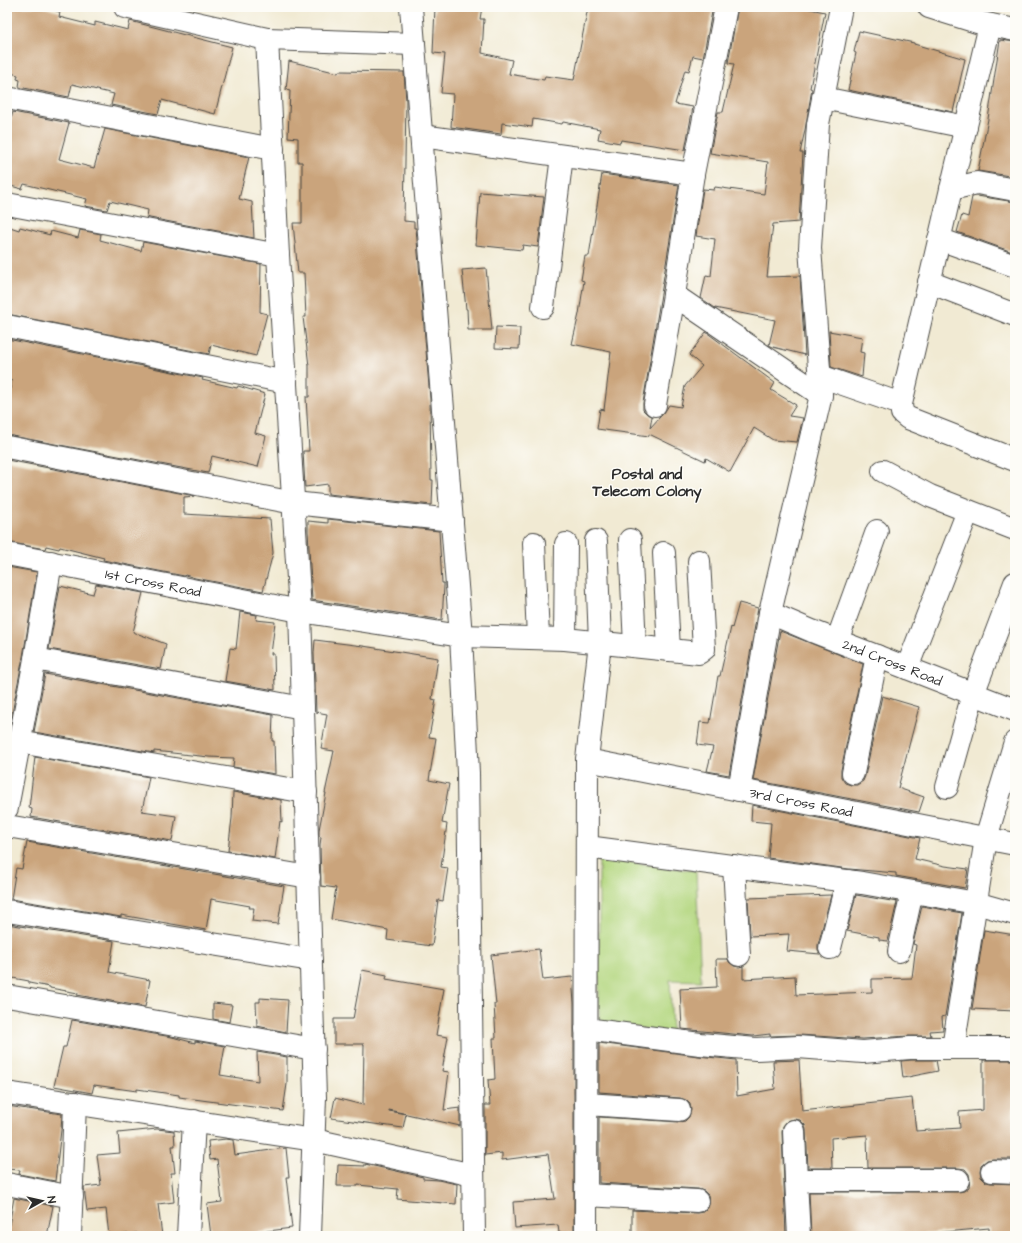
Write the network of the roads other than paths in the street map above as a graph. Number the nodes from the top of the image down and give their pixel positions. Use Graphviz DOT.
graph roads {
  1 [pos="125,7"];
  2 [pos="411,7"];
  3 [pos="726,7"];
  4 [pos="841,7"];
  5 [pos="929,7"];
  6 [pos="982,18"];
  7 [pos="1015,30"];
  8 [pos="267,39"];
  9 [pos="414,44"];
  10 [pos="7,98"];
  11 [pos="823,98"];
  12 [pos="966,127"];
  13 [pos="422,136"];
  14 [pos="273,149"];
  15 [pos="562,156"];
  16 [pos="693,174"];
  17 [pos="951,189"];
  18 [pos="1015,190"];
  19 [pos="7,204"];
  20 [pos="939,239"];
  21 [pos="278,255"];
  22 [pos="1015,266"];
  23 [pos="929,282"];
  24 [pos="674,295"];
  25 [pos="544,307"];
  26 [pos="1015,315"];
  27 [pos="7,326"];
  28 [pos="286,382"];
  29 [pos="820,385"];
  30 [pos="901,404"];
  31 [pos="655,405"];
  32 [pos="7,447"];
  33 [pos="1015,460"];
  34 [pos="883,471"];
  35 [pos="294,503"];
  36 [pos="968,511"];
  37 [pos="452,520"];
  38 [pos="1015,529"];
  39 [pos="877,531"];
  40 [pos="630,540"];
  41 [pos="596,541"];
  42 [pos="534,543"];
  43 [pos="566,544"];
  44 [pos="664,553"];
  45 [pos="7,554"];
  46 [pos="699,561"];
  47 [pos="51,562"];
  48 [pos="1015,583"];
  49 [pos="300,611"];
  50 [pos="770,613"];
  51 [pos="461,636"];
  52 [pos="538,638"];
  53 [pos="565,639"];
  54 [pos="838,641"];
  55 [pos="600,642"];
  56 [pos="635,646"];
  57 [pos="669,650"];
  58 [pos="877,656"];
  59 [pos="35,659"];
  60 [pos="907,668"];
  61 [pos="974,694"];
  62 [pos="303,708"];
  63 [pos="1015,710"];
  64 [pos="19,742"];
  65 [pos="1015,742"];
  66 [pos="587,760"];
  67 [pos="853,773"];
  68 [pos="947,787"];
  69 [pos="739,790"];
  70 [pos="306,792"];
  71 [pos="7,808"];
  72 [pos="7,826"];
  73 [pos="986,838"];
  74 [pos="1015,844"];
  75 [pos="587,847"];
  76 [pos="734,866"];
  77 [pos="308,877"];
  78 [pos="847,881"];
  79 [pos="912,892"];
  80 [pos="976,903"];
  81 [pos="7,911"];
  82 [pos="1015,914"];
  83 [pos="830,948"];
  84 [pos="899,951"];
  85 [pos="739,955"];
  86 [pos="311,960"];
  87 [pos="7,996"];
  88 [pos="586,1029"];
  89 [pos="953,1048"];
  90 [pos="1015,1048"];
  91 [pos="314,1049"];
  92 [pos="7,1094"];
  93 [pos="75,1103"];
  94 [pos="586,1104"];
  95 [pos="679,1110"];
  96 [pos="194,1121"];
  97 [pos="794,1131"];
  98 [pos="314,1140"];
  99 [pos="992,1171"];
  100 [pos="1015,1172"];
  101 [pos="474,1175"];
  102 [pos="796,1180"];
  103 [pos="958,1180"];
  104 [pos="7,1184"];
  105 [pos="586,1195"];
  106 [pos="72,1197"];
  107 [pos="697,1201"];
  108 [pos="70,1236"];
  109 [pos="188,1236"];
  110 [pos="310,1236"];
  111 [pos="474,1236"];
  112 [pos="586,1236"];
  113 [pos="799,1236"];
  1 -- 8 [label="street"];
  2 -- 9 [label="street"];
  3 -- 16 [label="street"];
  4 -- 11 [label="street"];
  5 -- 6 [label="street"];
  6 -- 7 [label="street"];
  6 -- 12 [label="street"];
  8 -- 9 [label="street"];
  8 -- 14 [label="street"];
  9 -- 13 [label="street"];
  10 -- 14 [label="street"];
  11 -- 12 [label="street"];
  11 -- 29 [label="street"];
  12 -- 17 [label="street"];
  13 -- 15 [label="street"];
  13 -- 37 [label="street"];
  14 -- 21 [label="street"];
  15 -- 16 [label="street"];
  15 -- 25 [label="street"];
  16 -- 24 [label="street"];
  17 -- 18 [label="street"];
  17 -- 20 [label="street"];
  19 -- 21 [label="street"];
  20 -- 22 [label="street"];
  20 -- 23 [label="street"];
  21 -- 28 [label="street"];
  23 -- 26 [label="street"];
  23 -- 30 [label="street"];
  24 -- 29 [label="street"];
  24 -- 31 [label="street"];
  27 -- 28 [label="street"];
  28 -- 35 [label="street"];
  29 -- 30 [label="street"];
  29 -- 50 [label="street"];
  30 -- 33 [label="street"];
  32 -- 35 [label="street"];
  34 -- 36 [label="street"];
  35 -- 37 [label="street"];
  35 -- 49 [label="street"];
  36 -- 38 [label="street"];
  36 -- 60 [label="street"];
  37 -- 51 [label="street"];
  39 -- 54 [label="street"];
  40 -- 56 [label="street"];
  41 -- 55 [label="street"];
  42 -- 52 [label="street"];
  43 -- 53 [label="street"];
  44 -- 57 [label="street"];
  45 -- 47 [label="street, 1st Cross Road"];
  46 -- 57 [label="street, 1st Cross Road"];
  47 -- 49 [label="street, 1st Cross Road"];
  47 -- 59 [label="street"];
  48 -- 61 [label="street"];
  49 -- 51 [label="street, 1st Cross Road"];
  49 -- 62 [label="street"];
  50 -- 54 [label="street, 2nd Cross Road"];
  50 -- 69 [label="street"];
  51 -- 52 [label="street, 1st Cross Road"];
  51 -- 101 [label="street"];
  52 -- 53 [label="street, 1st Cross Road"];
  53 -- 55 [label="street, 1st Cross Road"];
  54 -- 58 [label="street, 2nd Cross Road"];
  55 -- 56 [label="street, 1st Cross Road"];
  55 -- 66 [label="street"];
  56 -- 57 [label="street, 1st Cross Road"];
  58 -- 60 [label="street, 2nd Cross Road"];
  58 -- 67 [label="street"];
  59 -- 62 [label="street"];
  59 -- 64 [label="street"];
  60 -- 61 [label="street, 2nd Cross Road"];
  61 -- 63 [label="street, 2nd Cross Road"];
  61 -- 68 [label="street"];
  62 -- 70 [label="street"];
  64 -- 70 [label="street"];
  64 -- 71 [label="street"];
  65 -- 73 [label="street"];
  66 -- 69 [label="street, 3rd Cross Road"];
  66 -- 75 [label="street"];
  69 -- 73 [label="street, 3rd Cross Road"];
  70 -- 77 [label="street"];
  72 -- 77 [label="street"];
  73 -- 74 [label="street, 3rd Cross Road"];
  73 -- 80 [label="street"];
  75 -- 76 [label="street"];
  75 -- 88 [label="street"];
  76 -- 78 [label="street"];
  76 -- 85 [label="street"];
  77 -- 86 [label="street"];
  78 -- 79 [label="street"];
  78 -- 83 [label="street"];
  79 -- 80 [label="street"];
  79 -- 84 [label="street"];
  80 -- 82 [label="street"];
  80 -- 89 [label="street"];
  81 -- 86 [label="street"];
  86 -- 91 [label="street"];
  87 -- 91 [label="street"];
  88 -- 89 [label="street"];
  88 -- 94 [label="street"];
  89 -- 90 [label="street"];
  91 -- 98 [label="street"];
  92 -- 93 [label="street"];
  93 -- 96 [label="street"];
  93 -- 106 [label="street"];
  94 -- 95 [label="street"];
  94 -- 105 [label="street"];
  96 -- 98 [label="street"];
  96 -- 109 [label="street"];
  97 -- 102 [label="street"];
  98 -- 101 [label="street"];
  98 -- 110 [label="street"];
  99 -- 100 [label="street"];
  101 -- 111 [label="street"];
  102 -- 103 [label="street"];
  102 -- 113 [label="street"];
  104 -- 106 [label="street"];
  105 -- 107 [label="street"];
  105 -- 112 [label="street"];
  106 -- 108 [label="street"];
}
